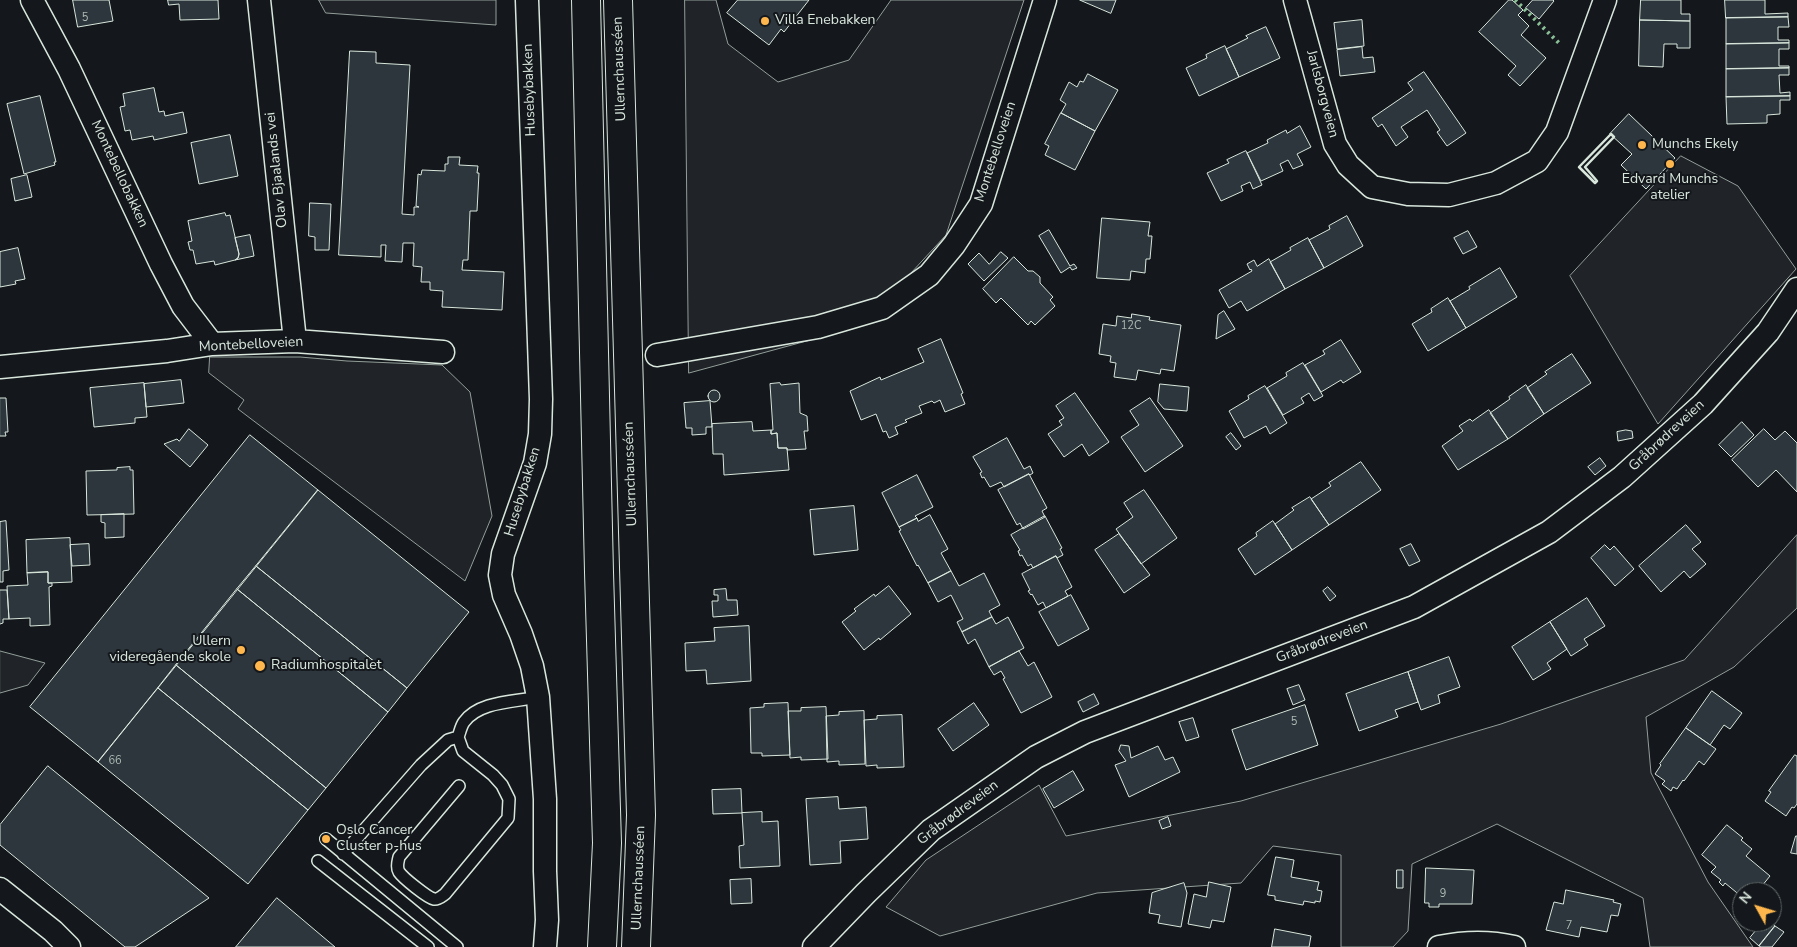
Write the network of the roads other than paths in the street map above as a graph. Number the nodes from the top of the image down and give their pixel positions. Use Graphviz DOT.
graph roads {
  1 [pos="32,0"];
  2 [pos="259,0"];
  3 [pos="527,0"];
  4 [pos="586,0"];
  5 [pos="618,0"];
  6 [pos="1045,0"];
  7 [pos="1295,0"];
  8 [pos="1605,0"];
  9 [pos="1797,290"];
  10 [pos="295,341"];
  11 [pos="212,344"];
  12 [pos="443,352"];
  13 [pos="657,355"];
  14 [pos="0,367"];
  15 [pos="538,697"];
  16 [pos="458,737"];
  17 [pos="459,786"];
  18 [pos="326,839"];
  19 [pos="344,854"];
  20 [pos="318,861"];
  21 [pos="0,889"];
  22 [pos="68,947"];
  23 [pos="428,947"];
  24 [pos="457,947"];
  25 [pos="545,947"];
  26 [pos="602,947"];
  27 [pos="636,947"];
  28 [pos="814,947"];
  29 [pos="1439,947"];
  30 [pos="1514,947"];
  1 -- 11 [label="street, Montebellobakken"];
  2 -- 10 [label="street, Olav Bjaalands vei"];
  3 -- 15 [label="street, Husebybakken"];
  4 -- 26 [label="highway"];
  5 -- 27 [label="highway, Ullernchausséen"];
  6 -- 13 [label="street, Montebelloveien"];
  7 -- 8 [label="street, Jarlsborgveien"];
  9 -- 28 [label="street, Gråbrødreveien"];
  10 -- 11 [label="street, Montebelloveien"];
  10 -- 12 [label="street, Montebelloveien"];
  11 -- 14 [label="street, Montebelloveien"];
  15 -- 16 [label="lane"];
  15 -- 25 [label="street, Husebybakken"];
  16 -- 17 [label="lane"];
  16 -- 19 [label="lane"];
  18 -- 19 [label="lane"];
  19 -- 24 [label="lane"];
  20 -- 23 [label="lane"];
  21 -- 22 [label="street"];
  29 -- 30 [label="street"];
}
